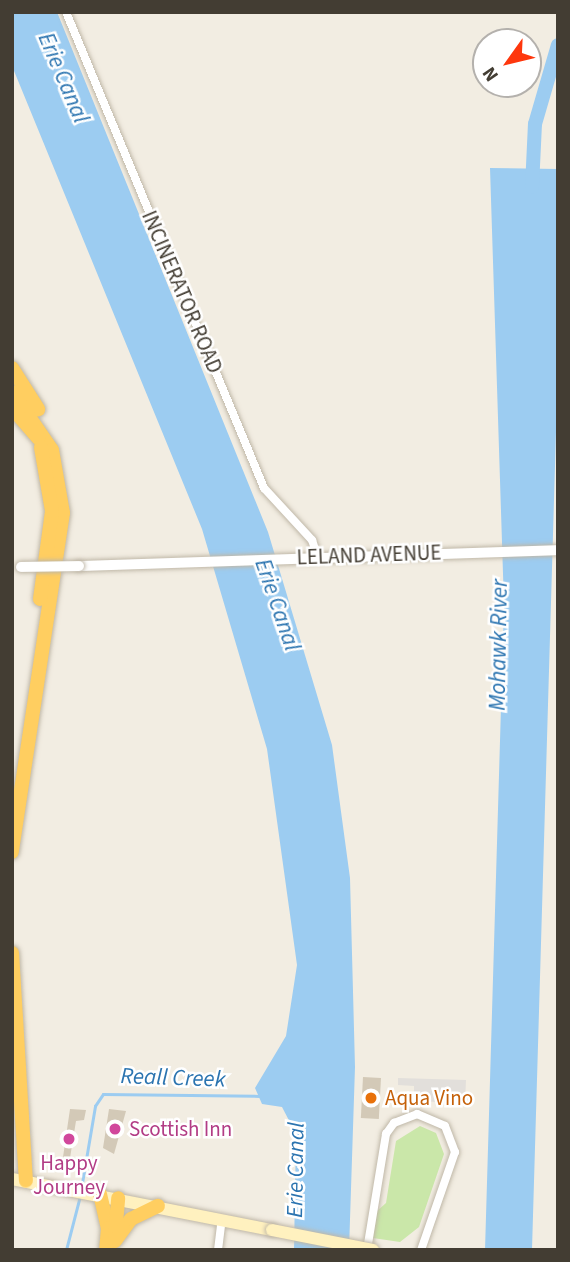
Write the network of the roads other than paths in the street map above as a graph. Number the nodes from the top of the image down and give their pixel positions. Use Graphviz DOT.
graph roads {
  1 [pos="66,12"];
  2 [pos="12,368"];
  3 [pos="12,392"];
  4 [pos="12,400"];
  5 [pos="12,408"];
  6 [pos="38,438"];
  7 [pos="52,450"];
  8 [pos="558,550"];
  9 [pos="318,558"];
  10 [pos="16,567"];
  11 [pos="12,805"];
  12 [pos="12,852"];
  13 [pos="12,953"];
  14 [pos="19,1180"];
  15 [pos="95,1194"];
  16 [pos="118,1198"];
  17 [pos="158,1206"];
  18 [pos="222,1219"];
  19 [pos="370,1245"];
  20 [pos="111,1247"];
  21 [pos="218,1250"];
  22 [pos="367,1250"];
  23 [pos="421,1250"];
  1 -- 9 [label="street, INCINERATOR ROAD"];
  2 -- 7 [label="highway"];
  3 -- 7 [label="highway"];
  4 -- 6 [label="highway"];
  5 -- 6 [label="highway"];
  6 -- 11 [label="highway"];
  7 -- 12 [label="highway"];
  8 -- 9 [label="street, LELAND AVENUE"];
  9 -- 10 [label="street, LELAND AVENUE, bridge"];
  13 -- 14 [label="highway"];
  14 -- 15 [label="main road"];
  15 -- 16 [label="main road"];
  15 -- 20 [label="highway"];
  16 -- 17 [label="main road"];
  16 -- 20 [label="highway"];
  17 -- 18 [label="main road"];
  17 -- 20 [label="highway"];
  18 -- 19 [label="main road, bridge"];
  18 -- 21 [label="street"];
  19 -- 22 [label="street"];
  19 -- 23 [label="street"];
}
